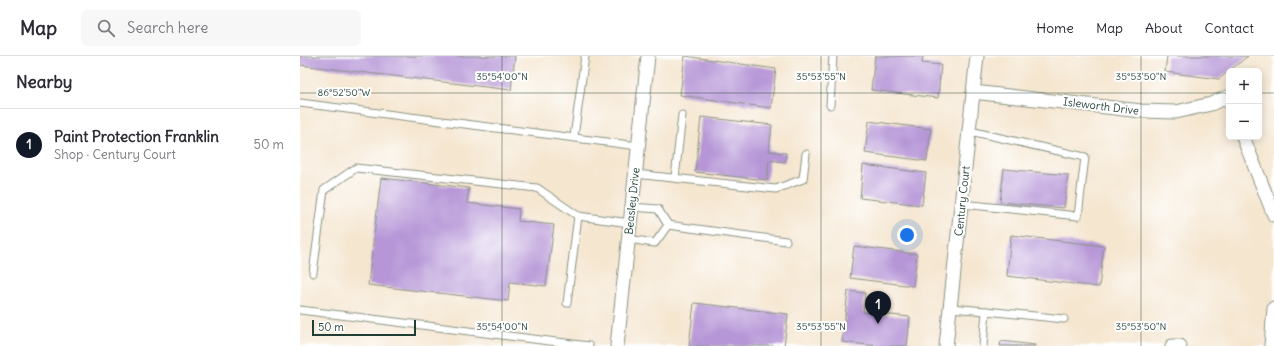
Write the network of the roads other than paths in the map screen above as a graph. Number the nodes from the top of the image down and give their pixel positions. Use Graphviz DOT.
graph roads {
  1 [pos="585,56"];
  2 [pos="648,56"];
  3 [pos="833,56"];
  4 [pos="977,56"];
  5 [pos="973,92"];
  6 [pos="1226,100"];
  7 [pos="300,103"];
  8 [pos="830,105"];
  9 [pos="682,115"];
  10 [pos="970,130"];
  11 [pos="574,137"];
  12 [pos="1244,140"];
  13 [pos="638,146"];
  14 [pos="806,154"];
  15 [pos="635,174"];
  16 [pos="674,178"];
  17 [pos="962,204"];
  18 [pos="632,207"];
  19 [pos="1274,215"];
  20 [pos="578,216"];
  21 [pos="630,223"];
  22 [pos="668,226"];
  23 [pos="628,240"];
  24 [pos="786,241"];
  25 [pos="313,273"];
  26 [pos="567,303"];
  27 [pos="950,308"];
  28 [pos="1274,308"];
  29 [pos="300,310"];
  30 [pos="986,311"];
  31 [pos="1064,319"];
  32 [pos="567,345"];
  33 [pos="589,346"];
  34 [pos="617,346"];
  35 [pos="946,346"];
  36 [pos="983,346"];
  37 [pos="1172,346"];
  38 [pos="1180,346"];
  39 [pos="1271,346"];
  1 -- 11 [label="lane"];
  2 -- 13 [label="street, Beasley Drive"];
  3 -- 8 [label="lane"];
  4 -- 5 [label="street, Century Court"];
  5 -- 6 [label="street, Isleworth Drive"];
  5 -- 10 [label="street, Century Court"];
  7 -- 11 [label="lane"];
  9 -- 16 [label="lane"];
  10 -- 17 [label="street, Century Court"];
  10 -- 17 [label="lane"];
  11 -- 13 [label="lane"];
  12 -- 19 [label="street"];
  13 -- 15 [label="street, Beasley Drive"];
  14 -- 16 [label="lane"];
  15 -- 16 [label="lane"];
  15 -- 18 [label="street, Beasley Drive"];
  17 -- 27 [label="street, Century Court"];
  18 -- 21 [label="street, Beasley Drive"];
  18 -- 22 [label="lane"];
  20 -- 21 [label="lane"];
  20 -- 25 [label="lane"];
  20 -- 26 [label="lane"];
  21 -- 23 [label="street, Beasley Drive"];
  22 -- 23 [label="lane"];
  22 -- 24 [label="lane"];
  23 -- 34 [label="street, Beasley Drive"];
  27 -- 30 [label="lane"];
  27 -- 35 [label="street, Century Court"];
  28 -- 39 [label="street"];
  29 -- 32 [label="lane"];
  30 -- 31 [label="lane"];
  30 -- 36 [label="lane"];
  32 -- 33 [label="lane"];
  37 -- 38 [label="street"];
}
